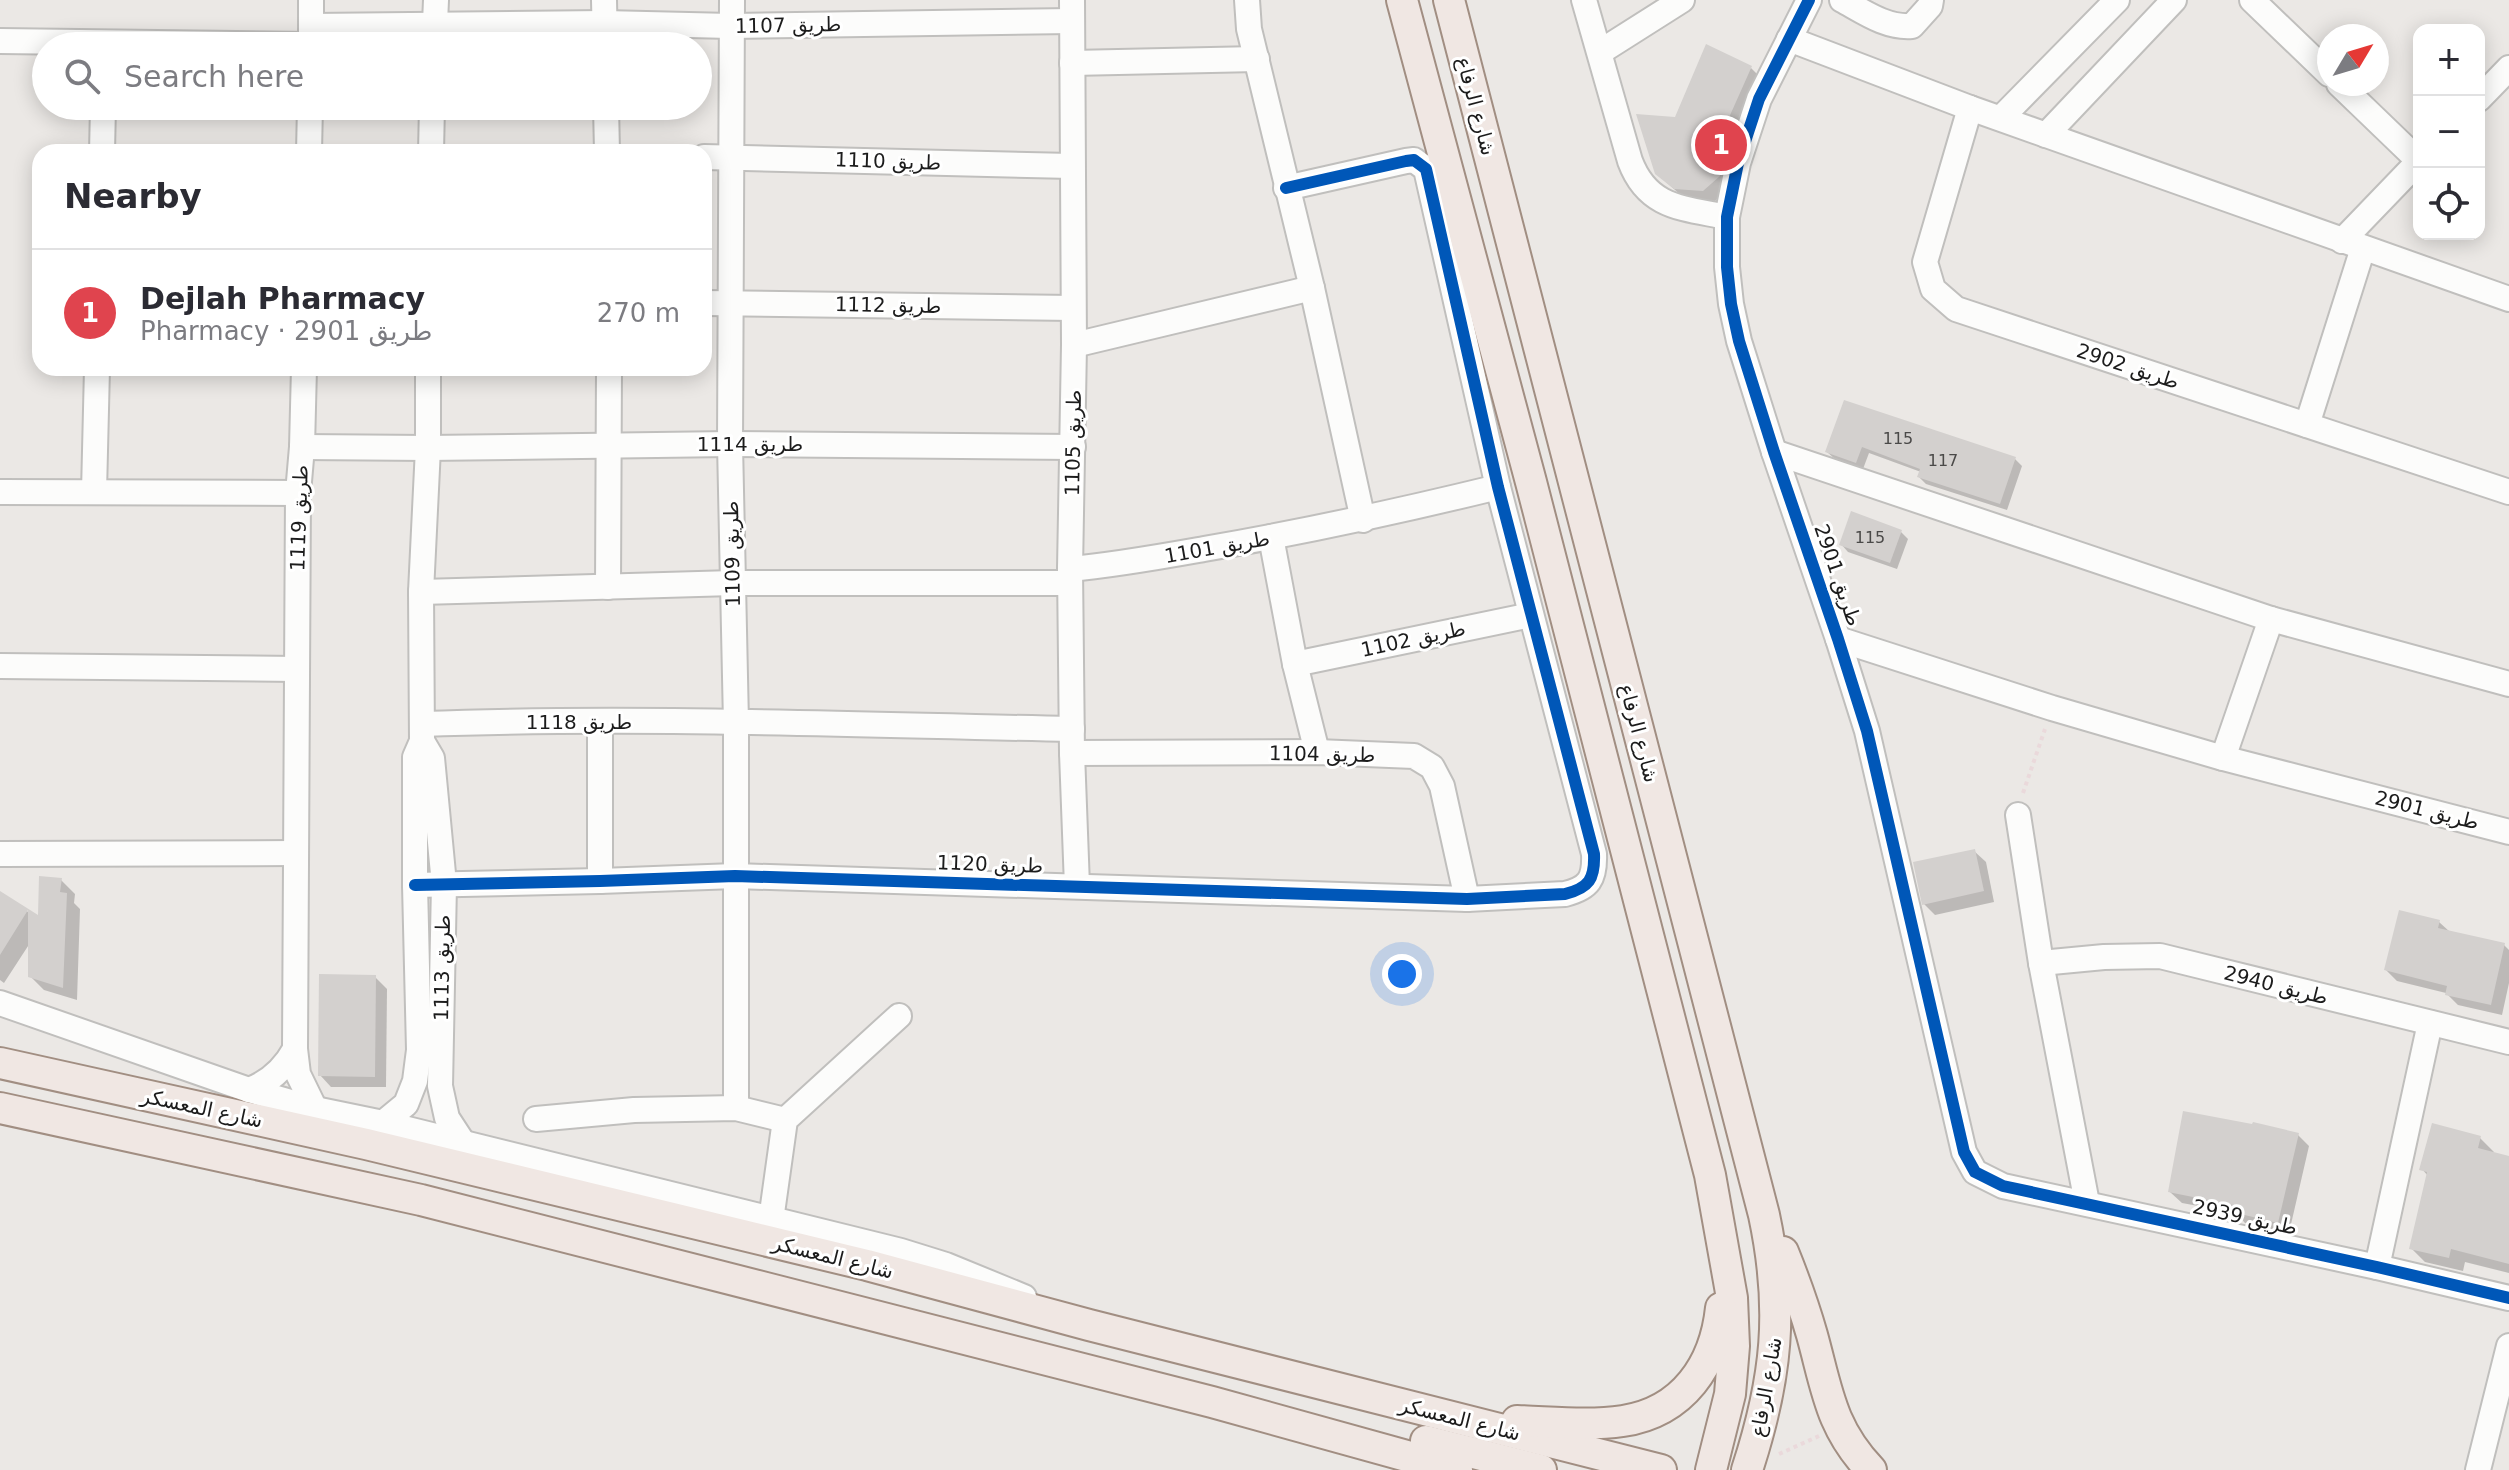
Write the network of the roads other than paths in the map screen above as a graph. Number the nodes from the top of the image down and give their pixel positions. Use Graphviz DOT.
graph roads {
  1 [pos="311,0"];
  2 [pos="732,0"];
  3 [pos="1247,0"];
  4 [pos="1402,0"];
  5 [pos="1449,0"];
  6 [pos="1584,0"];
  7 [pos="1682,0"];
  8 [pos="1809,0"];
  9 [pos="1842,0"];
  10 [pos="1931,0"];
  11 [pos="2117,0"];
  12 [pos="2174,0"];
  13 [pos="2252,0"];
  14 [pos="1072,11"];
  15 [pos="435,23"];
  16 [pos="604,23"];
  17 [pos="731,26"];
  18 [pos="311,32"];
  19 [pos="365,32"];
  20 [pos="1789,39"];
  21 [pos="0,41"];
  22 [pos="32,42"];
  23 [pos="1600,52"];
  24 [pos="1257,59"];
  25 [pos="2317,62"];
  26 [pos="1072,63"];
  27 [pos="2509,68"];
  28 [pos="2351,96"];
  29 [pos="2482,96"];
  30 [pos="1970,108"];
  31 [pos="2001,118"];
  32 [pos="103,120"];
  33 [pos="310,120"];
  34 [pos="432,120"];
  35 [pos="606,120"];
  36 [pos="2046,135"];
  37 [pos="102,144"];
  38 [pos="309,144"];
  39 [pos="431,144"];
  40 [pos="607,144"];
  41 [pos="2413,155"];
  42 [pos="712,157"];
  43 [pos="732,157"];
  44 [pos="1072,166"];
  45 [pos="2413,168"];
  46 [pos="1286,188"];
  47 [pos="1727,217"];
  48 [pos="2352,244"];
  49 [pos="1312,288"];
  50 [pos="2509,299"];
  51 [pos="712,303"];
  52 [pos="732,303"];
  53 [pos="1073,308"];
  54 [pos="1074,345"];
  55 [pos="97,376"];
  56 [pos="304,376"];
  57 [pos="428,376"];
  58 [pos="609,376"];
  59 [pos="2307,425"];
  60 [pos="730,444"];
  61 [pos="610,446"];
  62 [pos="302,447"];
  63 [pos="1073,447"];
  64 [pos="428,448"];
  65 [pos="1774,452"];
  66 [pos="1498,487"];
  67 [pos="0,492"];
  68 [pos="94,492"];
  69 [pos="2509,492"];
  70 [pos="298,493"];
  71 [pos="1363,520"];
  72 [pos="1271,537"];
  73 [pos="1070,576"];
  74 [pos="733,583"];
  75 [pos="608,587"];
  76 [pos="421,592"];
  77 [pos="1531,615"];
  78 [pos="2271,619"];
  79 [pos="1838,639"];
  80 [pos="1295,664"];
  81 [pos="0,666"];
  82 [pos="297,669"];
  83 [pos="2509,684"];
  84 [pos="600,722"];
  85 [pos="736,723"];
  86 [pos="422,732"];
  87 [pos="1072,741"];
  88 [pos="1317,752"];
  89 [pos="2223,758"];
  90 [pos="2018,815"];
  91 [pos="2509,832"];
  92 [pos="296,853"];
  93 [pos="0,854"];
  94 [pos="735,876"];
  95 [pos="600,881"];
  96 [pos="444,884"];
  97 [pos="415,885"];
  98 [pos="1077,886"];
  99 [pos="1467,899"];
  100 [pos="2041,963"];
  101 [pos="0,1003"];
  102 [pos="899,1016"];
  103 [pos="2430,1023"];
  104 [pos="2509,1042"];
  105 [pos="295,1049"];
  106 [pos="0,1063"];
  107 [pos="249,1090"];
  108 [pos="736,1108"];
  109 [pos="315,1109"];
  110 [pos="7,1114"];
  111 [pos="536,1119"];
  112 [pos="785,1120"];
  113 [pos="383,1123"];
  114 [pos="464,1144"];
  115 [pos="1975,1172"];
  116 [pos="2087,1203"];
  117 [pos="1764,1215"];
  118 [pos="771,1220"];
  119 [pos="1723,1250"];
  120 [pos="2377,1267"];
  121 [pos="2509,1298"];
  122 [pos="1089,1325"];
  123 [pos="2509,1346"];
  124 [pos="1212,1402"];
  125 [pos="1464,1420"];
  126 [pos="1457,1470"];
  127 [pos="1541,1470"];
  128 [pos="1661,1470"];
  129 [pos="1711,1470"];
  130 [pos="1747,1470"];
  131 [pos="1871,1470"];
  132 [pos="2478,1470"];
  1 -- 18 [label="street"];
  2 -- 17 [label="street, طريق 1109"];
  3 -- 24 [label="street"];
  4 -- 119 [label="main road, شارع الرفاع"];
  5 -- 117 [label="main road, شارع الرفاع"];
  6 -- 23 [label="street"];
  7 -- 23 [label="street"];
  8 -- 20 [label="street, طريق 2901"];
  9 -- 10 [label="street"];
  11 -- 31 [label="street"];
  12 -- 36 [label="street"];
  13 -- 25 [label="street"];
  14 -- 17 [label="street, طريق 1107"];
  14 -- 26 [label="street, طريق 1105"];
  15 -- 16 [label="street, طريق 1107"];
  15 -- 19 [label="street, طريق 1107"];
  16 -- 17 [label="street, طريق 1107"];
  17 -- 43 [label="street, طريق 1109"];
  20 -- 30 [label="street"];
  20 -- 47 [label="street, طريق 2901"];
  21 -- 22 [label="street, طريق 1107"];
  23 -- 47 [label="street"];
  24 -- 26 [label="street"];
  24 -- 46 [label="street"];
  26 -- 44 [label="street, طريق 1105"];
  27 -- 29 [label="street"];
  28 -- 41 [label="street"];
  30 -- 31 [label="street"];
  30 -- 59 [label="street, طريق 2902"];
  31 -- 36 [label="street"];
  32 -- 37 [label="street"];
  33 -- 38 [label="street"];
  34 -- 39 [label="street"];
  35 -- 40 [label="street"];
  36 -- 48 [label="street"];
  42 -- 43 [label="street, طريق 1110"];
  43 -- 44 [label="street, طريق 1110"];
  43 -- 52 [label="street, طريق 1109"];
  44 -- 53 [label="street, طريق 1105"];
  45 -- 48 [label="street"];
  46 -- 49 [label="street"];
  46 -- 66 [label="street"];
  47 -- 65 [label="street, طريق 2901"];
  48 -- 50 [label="street"];
  48 -- 59 [label="street"];
  49 -- 54 [label="street"];
  49 -- 71 [label="street"];
  51 -- 52 [label="street, طريق 1112"];
  52 -- 53 [label="street, طريق 1112"];
  52 -- 60 [label="street, طريق 1109"];
  53 -- 54 [label="street, طريق 1105"];
  54 -- 63 [label="street, طريق 1105"];
  55 -- 68 [label="street"];
  56 -- 62 [label="street, طريق 1119"];
  57 -- 64 [label="street, طريق 1113"];
  58 -- 61 [label="street"];
  59 -- 69 [label="street, طريق 2902"];
  60 -- 61 [label="street, طريق 1114"];
  60 -- 63 [label="street, طريق 1114"];
  60 -- 74 [label="street, طريق 1109"];
  61 -- 64 [label="street, طريق 1114"];
  61 -- 75 [label="street"];
  62 -- 64 [label="street"];
  62 -- 70 [label="street, طريق 1119"];
  63 -- 73 [label="street, طريق 1105"];
  64 -- 76 [label="street, طريق 1113"];
  65 -- 78 [label="street"];
  65 -- 79 [label="street, طريق 2901"];
  66 -- 71 [label="street, طريق 1101"];
  66 -- 77 [label="street"];
  67 -- 68 [label="street"];
  68 -- 70 [label="street"];
  70 -- 82 [label="street, طريق 1119"];
  71 -- 72 [label="street, طريق 1101"];
  72 -- 73 [label="street, طريق 1101"];
  72 -- 80 [label="street"];
  73 -- 74 [label="street, طريق 1101"];
  73 -- 87 [label="street, طريق 1105"];
  74 -- 75 [label="street, طريق 1101"];
  74 -- 85 [label="street, طريق 1109"];
  75 -- 76 [label="street, طريق 1101"];
  76 -- 86 [label="street, طريق 1113"];
  77 -- 80 [label="street, طريق 1102"];
  77 -- 99 [label="street, طريق 1120"];
  78 -- 83 [label="street"];
  78 -- 89 [label="street"];
  79 -- 89 [label="street, طريق 2901"];
  79 -- 115 [label="street, طريق 2901"];
  80 -- 88 [label="street"];
  81 -- 82 [label="street"];
  82 -- 92 [label="street, طريق 1119"];
  84 -- 85 [label="street, طريق 1118"];
  84 -- 86 [label="street, طريق 1118"];
  84 -- 95 [label="street"];
  85 -- 87 [label="street, طريق 1118"];
  85 -- 94 [label="street, طريق 1109"];
  86 -- 96 [label="street, طريق 1113"];
  86 -- 97 [label="street, طريق 1113"];
  87 -- 88 [label="street, طريق 1104"];
  87 -- 98 [label="street, طريق 1105"];
  88 -- 99 [label="street, طريق 1104"];
  89 -- 91 [label="street, طريق 2901"];
  90 -- 100 [label="street"];
  92 -- 93 [label="street"];
  92 -- 105 [label="street, طريق 1119"];
  94 -- 95 [label="street, طريق 1120"];
  94 -- 98 [label="street, طريق 1120"];
  94 -- 108 [label="street, طريق 1109"];
  95 -- 96 [label="street, طريق 1120"];
  96 -- 97 [label="street, طريق 1120"];
  96 -- 114 [label="street, طريق 1113"];
  97 -- 113 [label="street, طريق 1113"];
  98 -- 99 [label="street, طريق 1120"];
  100 -- 103 [label="street, طريق 2940"];
  100 -- 116 [label="street"];
  101 -- 107 [label="street"];
  102 -- 112 [label="street"];
  103 -- 104 [label="street, طريق 2940"];
  103 -- 120 [label="street"];
  105 -- 107 [label="street"];
  105 -- 109 [label="street, طريق 1119"];
  106 -- 122 [label="main road, شارع المعسكر"];
  107 -- 109 [label="street"];
  108 -- 111 [label="street"];
  108 -- 112 [label="street"];
  109 -- 113 [label="street"];
  110 -- 124 [label="main road"];
  112 -- 118 [label="street"];
  113 -- 114 [label="street"];
  114 -- 118 [label="street"];
  115 -- 116 [label="street, طريق 2939"];
  116 -- 120 [label="street, طريق 2939"];
  117 -- 130 [label="main road, شارع الرفاع"];
  117 -- 131 [label="main road"];
  118 -- 122 [label="street"];
  119 -- 125 [label="main road"];
  119 -- 129 [label="main road, شارع الرفاع"];
  120 -- 121 [label="street, طريق 2939"];
  122 -- 125 [label="main road, شارع المعسكر"];
  123 -- 132 [label="street"];
  124 -- 126 [label="main road"];
  124 -- 127 [label="main road"];
  125 -- 128 [label="main road, شارع المعسكر"];
}
